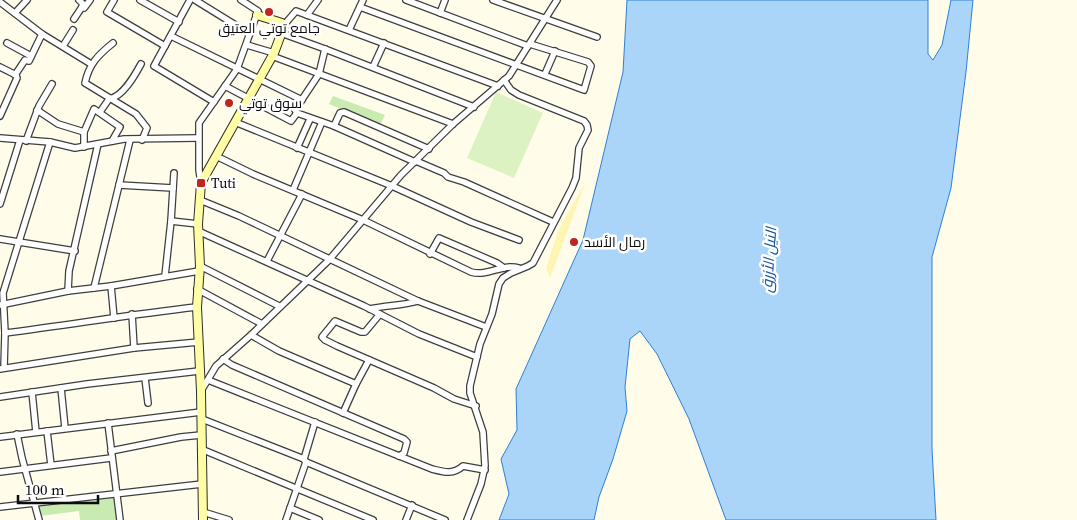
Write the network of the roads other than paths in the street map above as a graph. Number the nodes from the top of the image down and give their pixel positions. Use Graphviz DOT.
graph roads {
  1 [pos="27,0"];
  2 [pos="79,0"];
  3 [pos="90,0"];
  4 [pos="114,0"];
  5 [pos="140,0"];
  6 [pos="190,0"];
  7 [pos="195,0"];
  8 [pos="242,0"];
  9 [pos="318,0"];
  10 [pos="363,0"];
  11 [pos="406,0"];
  12 [pos="445,0"];
  13 [pos="493,0"];
  14 [pos="557,0"];
  15 [pos="0,2"];
  16 [pos="251,3"];
  17 [pos="82,7"];
  18 [pos="360,7"];
  19 [pos="15,13"];
  20 [pos="440,13"];
  21 [pos="307,14"];
  22 [pos="257,15"];
  23 [pos="74,19"];
  24 [pos="545,19"];
  25 [pos="179,22"];
  26 [pos="282,29"];
  27 [pos="73,30"];
  28 [pos="349,30"];
  29 [pos="42,34"];
  30 [pos="250,34"];
  31 [pos="171,36"];
  32 [pos="597,37"];
  33 [pos="7,43"];
  34 [pos="113,43"];
  35 [pos="384,43"];
  36 [pos="247,44"];
  37 [pos="529,45"];
  38 [pos="63,46"];
  39 [pos="164,46"];
  40 [pos="325,49"];
  41 [pos="555,52"];
  42 [pos="273,55"];
  43 [pos="31,56"];
  44 [pos="90,64"];
  45 [pos="141,64"];
  46 [pos="516,65"];
  47 [pos="373,67"];
  48 [pos="0,68"];
  49 [pos="238,69"];
  50 [pos="319,74"];
  51 [pos="545,74"];
  52 [pos="15,75"];
  53 [pos="259,79"];
  54 [pos="504,80"];
  55 [pos="52,84"];
  56 [pos="225,86"];
  57 [pos="498,86"];
  58 [pos="109,99"];
  59 [pos="248,99"];
  60 [pos="302,100"];
  61 [pos="214,102"];
  62 [pos="474,107"];
  63 [pos="2,108"];
  64 [pos="37,110"];
  65 [pos="100,112"];
  66 [pos="297,113"];
  67 [pos="0,116"];
  68 [pos="310,119"];
  69 [pos="234,122"];
  70 [pos="322,122"];
  71 [pos="453,124"];
  72 [pos="334,126"];
  73 [pos="84,132"];
  74 [pos="0,138"];
  75 [pos="198,138"];
  76 [pos="23,140"];
  77 [pos="130,140"];
  78 [pos="142,140"];
  79 [pos="112,141"];
  80 [pos="50,142"];
  81 [pos="98,144"];
  82 [pos="84,147"];
  83 [pos="297,148"];
  84 [pos="429,148"];
  85 [pos="309,153"];
  86 [pos="216,156"];
  87 [pos="415,162"];
  88 [pos="174,173"];
  89 [pos="3,183"];
  90 [pos="201,183"];
  91 [pos="119,185"];
  92 [pos="392,186"];
  93 [pos="173,188"];
  94 [pos="293,190"];
  95 [pos="302,194"];
  96 [pos="200,200"];
  97 [pos="0,204"];
  98 [pos="363,220"];
  99 [pos="171,221"];
  100 [pos="553,222"];
  101 [pos="198,227"];
  102 [pos="280,236"];
  103 [pos="0,239"];
  104 [pos="519,240"];
  105 [pos="20,242"];
  106 [pos="74,251"];
  107 [pos="430,254"];
  108 [pos="329,260"];
  109 [pos="267,261"];
  110 [pos="200,268"];
  111 [pos="504,268"];
  112 [pos="519,268"];
  113 [pos="164,276"];
  114 [pos="308,280"];
  115 [pos="111,286"];
  116 [pos="94,288"];
  117 [pos="197,290"];
  118 [pos="68,291"];
  119 [pos="418,301"];
  120 [pos="2,304"];
  121 [pos="197,306"];
  122 [pos="280,306"];
  123 [pos="370,309"];
  124 [pos="132,314"];
  125 [pos="380,314"];
  126 [pos="114,318"];
  127 [pos="262,324"];
  128 [pos="486,327"];
  129 [pos="251,335"];
  130 [pos="3,337"];
  131 [pos="198,342"];
  132 [pos="134,348"];
  133 [pos="477,357"];
  134 [pos="223,359"];
  135 [pos="369,360"];
  136 [pos="2,368"];
  137 [pos="199,371"];
  138 [pos="145,378"];
  139 [pos="208,380"];
  140 [pos="356,384"];
  141 [pos="61,388"];
  142 [pos="201,391"];
  143 [pos="32,392"];
  144 [pos="0,397"];
  145 [pos="148,403"];
  146 [pos="476,406"];
  147 [pos="343,413"];
  148 [pos="202,415"];
  149 [pos="315,422"];
  150 [pos="108,423"];
  151 [pos="65,428"];
  152 [pos="47,431"];
  153 [pos="36,432"];
  154 [pos="17,434"];
  155 [pos="202,434"];
  156 [pos="0,437"];
  157 [pos="201,449"];
  158 [pos="111,451"];
  159 [pos="399,456"];
  160 [pos="111,458"];
  161 [pos="305,461"];
  162 [pos="51,465"];
  163 [pos="25,468"];
  164 [pos="485,470"];
  165 [pos="0,472"];
  166 [pos="202,484"];
  167 [pos="297,489"];
  168 [pos="116,493"];
  169 [pos="34,503"];
  170 [pos="412,505"];
  171 [pos="0,507"];
  172 [pos="290,508"];
  173 [pos="201,518"];
  174 [pos="39,520"];
  175 [pos="120,520"];
  176 [pos="229,520"];
  177 [pos="286,520"];
  178 [pos="319,520"];
  179 [pos="373,520"];
  180 [pos="406,520"];
  181 [pos="445,520"];
  182 [pos="468,520"];
  1 -- 19 [label="street"];
  2 -- 17 [label="street"];
  3 -- 17 [label="street"];
  4 -- 39 [label="street"];
  5 -- 25 [label="street"];
  6 -- 25 [label="street"];
  7 -- 30 [label="street"];
  8 -- 16 [label="street"];
  9 -- 21 [label="street"];
  10 -- 18 [label="street"];
  11 -- 20 [label="street"];
  12 -- 20 [label="street"];
  13 -- 24 [label="street"];
  14 -- 24 [label="street"];
  15 -- 19 [label="street"];
  16 -- 22 [label="street"];
  17 -- 23 [label="street"];
  18 -- 28 [label="street"];
  18 -- 46 [label="street"];
  19 -- 29 [label="street"];
  20 -- 37 [label="street"];
  21 -- 26 [label="street"];
  21 -- 28 [label="street"];
  22 -- 26 [label="street"];
  22 -- 30 [label="street"];
  24 -- 32 [label="street"];
  24 -- 37 [label="street"];
  25 -- 31 [label="street"];
  26 -- 40 [label="street"];
  26 -- 42 [label="street"];
  27 -- 38 [label="street"];
  28 -- 35 [label="street"];
  29 -- 38 [label="street"];
  29 -- 43 [label="street"];
  30 -- 36 [label="street"];
  31 -- 39 [label="street"];
  31 -- 49 [label="street"];
  33 -- 43 [label="street"];
  34 -- 44 [label="street"];
  35 -- 47 [label="street"];
  35 -- 57 [label="street"];
  36 -- 42 [label="street"];
  36 -- 49 [label="street"];
  37 -- 41 [label="street"];
  37 -- 46 [label="street"];
  38 -- 44 [label="street"];
  39 -- 61 [label="street"];
  40 -- 47 [label="street"];
  40 -- 50 [label="street"];
  41 -- 51 [label="street"];
  41 -- 51 [label="street"];
  42 -- 50 [label="street"];
  42 -- 53 [label="street"];
  43 -- 52 [label="street"];
  44 -- 58 [label="street"];
  45 -- 58 [label="street"];
  46 -- 51 [label="street"];
  46 -- 54 [label="street"];
  47 -- 62 [label="street"];
  48 -- 52 [label="street"];
  49 -- 53 [label="street"];
  49 -- 56 [label="street"];
  50 -- 60 [label="street"];
  50 -- 71 [label="street"];
  52 -- 63 [label="street"];
  53 -- 59 [label="street"];
  53 -- 60 [label="street"];
  54 -- 57 [label="street"];
  54 -- 100 [label="street"];
  55 -- 64 [label="street"];
  56 -- 59 [label="street"];
  56 -- 61 [label="street"];
  57 -- 62 [label="street"];
  58 -- 65 [label="street"];
  58 -- 78 [label="street"];
  59 -- 66 [label="street"];
  59 -- 69 [label="street"];
  60 -- 66 [label="street"];
  61 -- 75 [label="street"];
  62 -- 71 [label="street"];
  63 -- 67 [label="street"];
  64 -- 73 [label="street"];
  64 -- 76 [label="street"];
  65 -- 73 [label="street"];
  65 -- 79 [label="street"];
  66 -- 68 [label="street"];
  68 -- 70 [label="street"];
  68 -- 83 [label="street"];
  69 -- 83 [label="street"];
  69 -- 86 [label="street"];
  70 -- 72 [label="street"];
  70 -- 85 [label="street"];
  71 -- 84 [label="street"];
  72 -- 84 [label="street"];
  72 -- 87 [label="street"];
  73 -- 82 [label="street"];
  74 -- 76 [label="street"];
  75 -- 78 [label="street"];
  75 -- 90 [label="street"];
  76 -- 80 [label="street"];
  76 -- 89 [label="street"];
  77 -- 78 [label="street"];
  77 -- 79 [label="street"];
  77 -- 91 [label="street"];
  79 -- 81 [label="street"];
  80 -- 82 [label="street"];
  80 -- 105 [label="street"];
  81 -- 82 [label="street"];
  81 -- 106 [label="street"];
  83 -- 85 [label="street"];
  84 -- 87 [label="street"];
  85 -- 92 [label="street"];
  85 -- 94 [label="street"];
  86 -- 90 [label="street"];
  86 -- 94 [label="street"];
  87 -- 92 [label="street"];
  87 -- 100 [label="street"];
  88 -- 93 [label="street"];
  89 -- 97 [label="street"];
  90 -- 96 [label="street"];
  91 -- 93 [label="street"];
  91 -- 116 [label="street"];
  92 -- 98 [label="street"];
  92 -- 104 [label="street"];
  93 -- 99 [label="street"];
  94 -- 95 [label="street"];
  95 -- 98 [label="street"];
  95 -- 102 [label="street"];
  96 -- 101 [label="street"];
  96 -- 102 [label="street"];
  98 -- 107 [label="street"];
  98 -- 108 [label="street"];
  99 -- 101 [label="street"];
  99 -- 113 [label="street"];
  100 -- 112 [label="street"];
  101 -- 109 [label="street"];
  101 -- 110 [label="street"];
  102 -- 108 [label="street"];
  102 -- 109 [label="street"];
  103 -- 105 [label="street"];
  105 -- 106 [label="street"];
  105 -- 120 [label="street"];
  106 -- 118 [label="street"];
  107 -- 111 [label="street"];
  107 -- 111 [label="street"];
  108 -- 114 [label="street"];
  108 -- 119 [label="street"];
  109 -- 114 [label="street"];
  110 -- 113 [label="street"];
  110 -- 117 [label="street"];
  110 -- 122 [label="street"];
  111 -- 112 [label="street"];
  112 -- 128 [label="street"];
  113 -- 115 [label="street"];
  114 -- 122 [label="street"];
  114 -- 123 [label="street"];
  115 -- 116 [label="street"];
  115 -- 126 [label="street"];
  116 -- 118 [label="street"];
  117 -- 121 [label="street"];
  117 -- 127 [label="street"];
  118 -- 120 [label="street"];
  119 -- 123 [label="street"];
  119 -- 128 [label="street"];
  120 -- 130 [label="street"];
  121 -- 124 [label="street"];
  121 -- 131 [label="street"];
  122 -- 127 [label="street"];
  123 -- 125 [label="street"];
  124 -- 126 [label="street"];
  124 -- 132 [label="street"];
  125 -- 133 [label="street"];
  125 -- 135 [label="street"];
  126 -- 130 [label="street"];
  127 -- 129 [label="street"];
  128 -- 133 [label="street"];
  129 -- 134 [label="street"];
  129 -- 140 [label="street"];
  130 -- 136 [label="street"];
  131 -- 132 [label="street"];
  131 -- 137 [label="street"];
  132 -- 136 [label="street"];
  133 -- 146 [label="street"];
  134 -- 139 [label="street"];
  134 -- 147 [label="street"];
  135 -- 140 [label="street"];
  135 -- 146 [label="street"];
  137 -- 138 [label="street"];
  137 -- 142 [label="street"];
  138 -- 141 [label="street"];
  138 -- 145 [label="street"];
  139 -- 142 [label="street"];
  139 -- 149 [label="street"];
  140 -- 147 [label="street"];
  141 -- 143 [label="street"];
  141 -- 151 [label="street"];
  142 -- 148 [label="street"];
  143 -- 144 [label="street"];
  143 -- 153 [label="street"];
  146 -- 164 [label="street"];
  147 -- 159 [label="street"];
  148 -- 150 [label="street"];
  148 -- 155 [label="street"];
  148 -- 161 [label="street"];
  149 -- 159 [label="street"];
  149 -- 161 [label="street"];
  150 -- 151 [label="street"];
  150 -- 158 [label="street"];
  151 -- 152 [label="street"];
  152 -- 153 [label="street"];
  152 -- 162 [label="street"];
  153 -- 154 [label="street"];
  154 -- 156 [label="street"];
  154 -- 163 [label="street"];
  155 -- 157 [label="street"];
  155 -- 158 [label="street"];
  157 -- 166 [label="street"];
  157 -- 167 [label="street"];
  158 -- 160 [label="street"];
  159 -- 164 [label="street"];
  160 -- 162 [label="street"];
  160 -- 168 [label="street"];
  161 -- 167 [label="street"];
  161 -- 170 [label="street"];
  162 -- 163 [label="street"];
  163 -- 165 [label="street"];
  163 -- 169 [label="street"];
  164 -- 182 [label="street"];
  166 -- 168 [label="street"];
  166 -- 173 [label="street"];
  167 -- 172 [label="street"];
  167 -- 179 [label="street"];
  168 -- 169 [label="street"];
  168 -- 175 [label="street"];
  169 -- 171 [label="street"];
  169 -- 174 [label="street"];
  170 -- 180 [label="street"];
  170 -- 181 [label="street"];
  172 -- 177 [label="street"];
  172 -- 178 [label="street"];
  173 -- 176 [label="street"];
}
